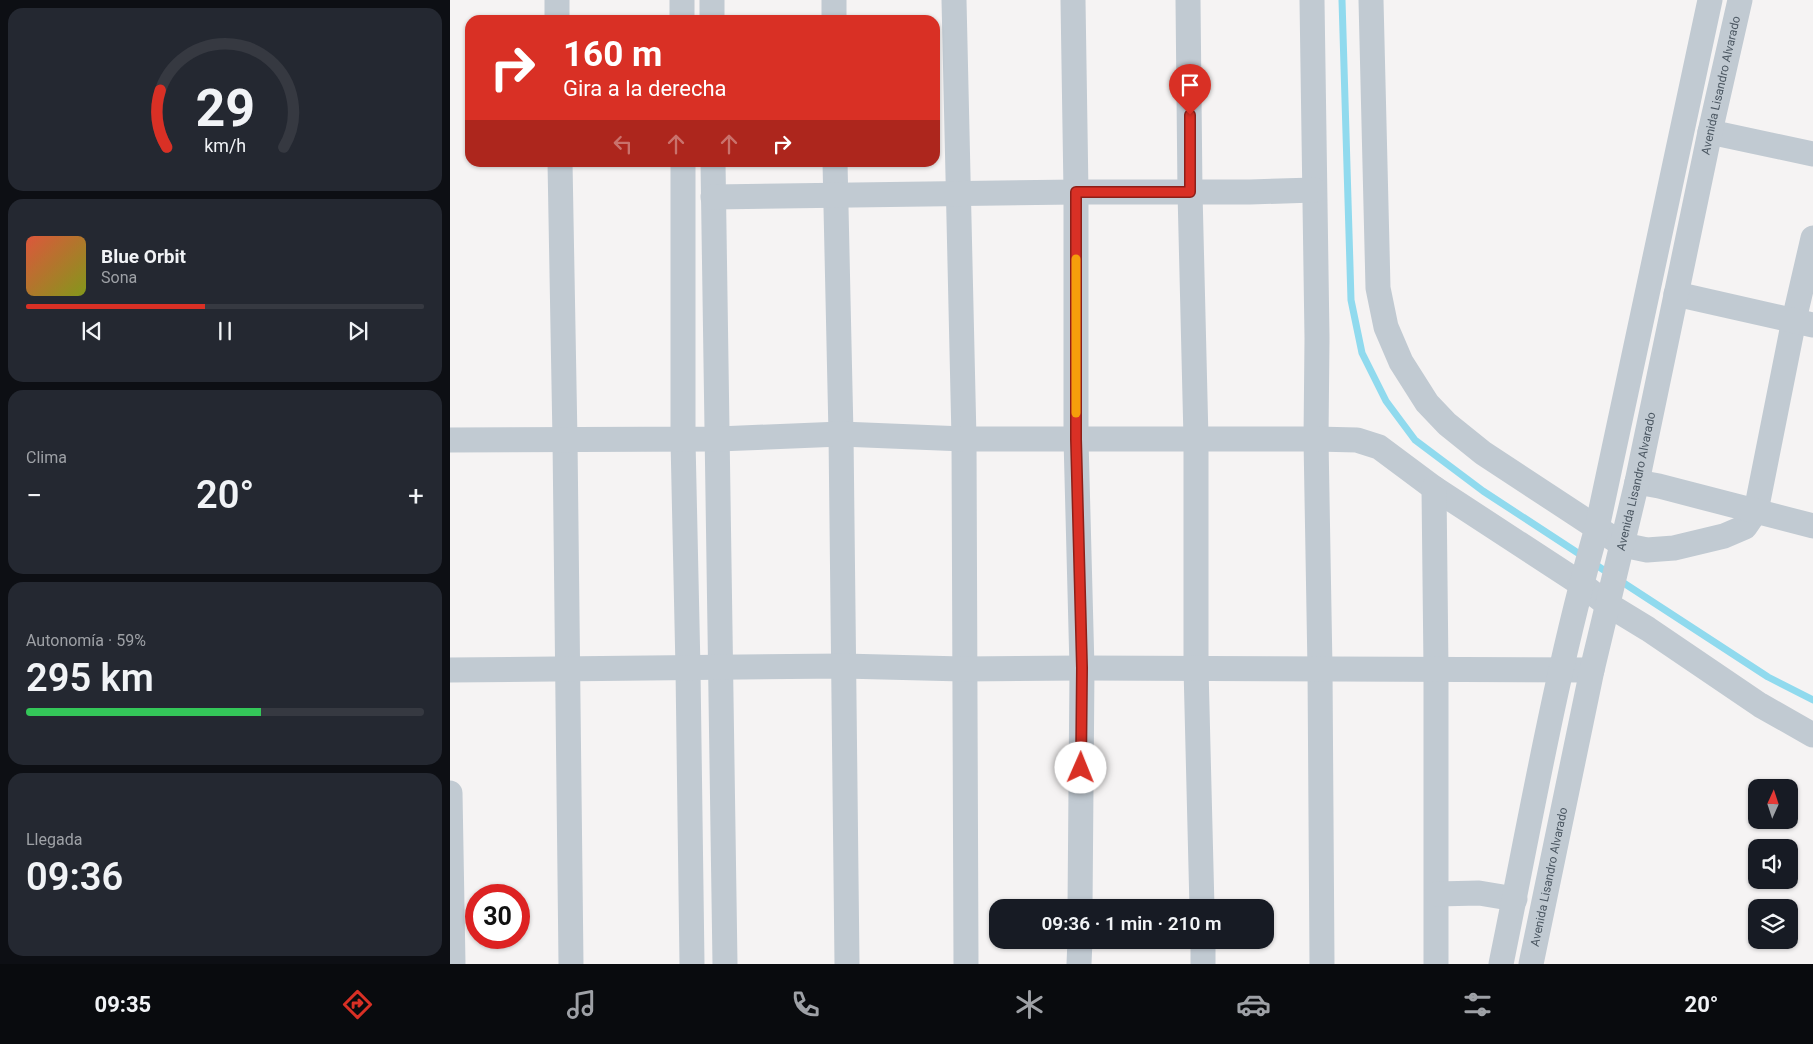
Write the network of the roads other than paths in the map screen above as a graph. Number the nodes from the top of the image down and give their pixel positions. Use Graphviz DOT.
graph roads {
  1 [pos="557,0"];
  2 [pos="682,0"];
  3 [pos="712,0"];
  4 [pos="834,0"];
  5 [pos="954,0"];
  6 [pos="1073,0"];
  7 [pos="1188,0"];
  8 [pos="1312,0"];
  9 [pos="1371,0"];
  10 [pos="1710,0"];
  11 [pos="1740,0"];
  12 [pos="557,15"];
  13 [pos="682,15"];
  14 [pos="712,15"];
  15 [pos="834,15"];
  16 [pos="1710,132"];
  17 [pos="1813,154"];
  18 [pos="560,167"];
  19 [pos="683,167"];
  20 [pos="713,167"];
  21 [pos="835,167"];
  22 [pos="1314,190"];
  23 [pos="1076,192"];
  24 [pos="1190,192"];
  25 [pos="958,194"];
  26 [pos="713,197"];
  27 [pos="835,197"];
  28 [pos="1813,238"];
  29 [pos="1676,294"];
  30 [pos="1803,323"];
  31 [pos="840,434"];
  32 [pos="718,439"];
  33 [pos="964,439"];
  34 [pos="1076,439"];
  35 [pos="1196,439"];
  36 [pos="1316,439"];
  37 [pos="450,440"];
  38 [pos="565,440"];
  39 [pos="684,440"];
  40 [pos="1637,482"];
  41 [pos="1434,488"];
  42 [pos="1756,511"];
  43 [pos="1813,526"];
  44 [pos="1597,528"];
  45 [pos="1622,545"];
  46 [pos="1581,584"];
  47 [pos="1607,604"];
  48 [pos="843,666"];
  49 [pos="721,668"];
  50 [pos="1082,668"];
  51 [pos="1196,668"];
  52 [pos="688,669"];
  53 [pos="963,669"];
  54 [pos="1320,669"];
  55 [pos="1436,669"];
  56 [pos="450,670"];
  57 [pos="567,670"];
  58 [pos="1561,670"];
  59 [pos="1592,670"];
  60 [pos="1813,735"];
  61 [pos="450,793"];
  62 [pos="1437,894"];
  63 [pos="1080,899"];
  64 [pos="1202,899"];
  65 [pos="1515,899"];
  66 [pos="1080,949"];
  67 [pos="1203,949"];
  68 [pos="453,964"];
  69 [pos="571,964"];
  70 [pos="692,964"];
  71 [pos="725,964"];
  72 [pos="847,964"];
  73 [pos="966,964"];
  74 [pos="1079,964"];
  75 [pos="1203,964"];
  76 [pos="1322,964"];
  77 [pos="1436,964"];
  78 [pos="1501,964"];
  79 [pos="1530,964"];
  1 -- 12 [label="street"];
  2 -- 13 [label="street"];
  3 -- 14 [label="street"];
  4 -- 15 [label="street"];
  5 -- 25 [label="street"];
  6 -- 23 [label="street"];
  7 -- 24 [label="street"];
  8 -- 22 [label="street"];
  9 -- 44 [label="street"];
  10 -- 44 [label="street"];
  11 -- 16 [label="street, Avenida Lisandro Alvarado"];
  16 -- 17 [label="street"];
  16 -- 29 [label="street, Avenida Lisandro Alvarado"];
  18 -- 38 [label="street"];
  19 -- 39 [label="street"];
  20 -- 26 [label="street"];
  21 -- 27 [label="street"];
  22 -- 24 [label="street"];
  22 -- 36 [label="street"];
  23 -- 24 [label="street"];
  23 -- 25 [label="street"];
  23 -- 34 [label="street"];
  24 -- 35 [label="street"];
  25 -- 27 [label="street"];
  25 -- 33 [label="street"];
  26 -- 27 [label="street"];
  26 -- 32 [label="street"];
  27 -- 31 [label="street"];
  28 -- 30 [label="street"];
  29 -- 30 [label="street"];
  29 -- 40 [label="street, Avenida Lisandro Alvarado"];
  30 -- 42 [label="street"];
  31 -- 32 [label="street"];
  31 -- 33 [label="street"];
  31 -- 48 [label="street"];
  32 -- 39 [label="street"];
  32 -- 49 [label="street"];
  33 -- 34 [label="street"];
  33 -- 53 [label="street"];
  34 -- 35 [label="street"];
  34 -- 50 [label="street"];
  35 -- 36 [label="street"];
  35 -- 51 [label="street"];
  36 -- 41 [label="street"];
  36 -- 54 [label="street"];
  37 -- 38 [label="street"];
  38 -- 39 [label="street"];
  38 -- 57 [label="street"];
  39 -- 52 [label="street"];
  40 -- 42 [label="street"];
  40 -- 45 [label="street, Avenida Lisandro Alvarado"];
  41 -- 46 [label="street"];
  41 -- 55 [label="street"];
  42 -- 43 [label="street"];
  42 -- 45 [label="street"];
  44 -- 45 [label="street"];
  44 -- 46 [label="street"];
  45 -- 47 [label="street, Avenida Lisandro Alvarado"];
  46 -- 47 [label="street"];
  46 -- 58 [label="street"];
  47 -- 59 [label="street, Avenida Lisandro Alvarado"];
  47 -- 60 [label="street"];
  48 -- 49 [label="street"];
  48 -- 53 [label="street"];
  48 -- 72 [label="street"];
  49 -- 52 [label="street"];
  49 -- 71 [label="street"];
  50 -- 51 [label="street"];
  50 -- 53 [label="street"];
  50 -- 63 [label="street"];
  51 -- 54 [label="street"];
  51 -- 64 [label="street"];
  52 -- 57 [label="street"];
  52 -- 70 [label="street"];
  53 -- 73 [label="street"];
  54 -- 55 [label="street"];
  54 -- 76 [label="street"];
  55 -- 58 [label="street"];
  55 -- 62 [label="street"];
  56 -- 57 [label="street"];
  57 -- 69 [label="street"];
  58 -- 59 [label="street"];
  58 -- 65 [label="street"];
  59 -- 79 [label="street, Avenida Lisandro Alvarado"];
  61 -- 68 [label="street"];
  62 -- 65 [label="street"];
  62 -- 77 [label="street"];
  65 -- 78 [label="street"];
  66 -- 74 [label="street"];
  67 -- 75 [label="street"];
}
